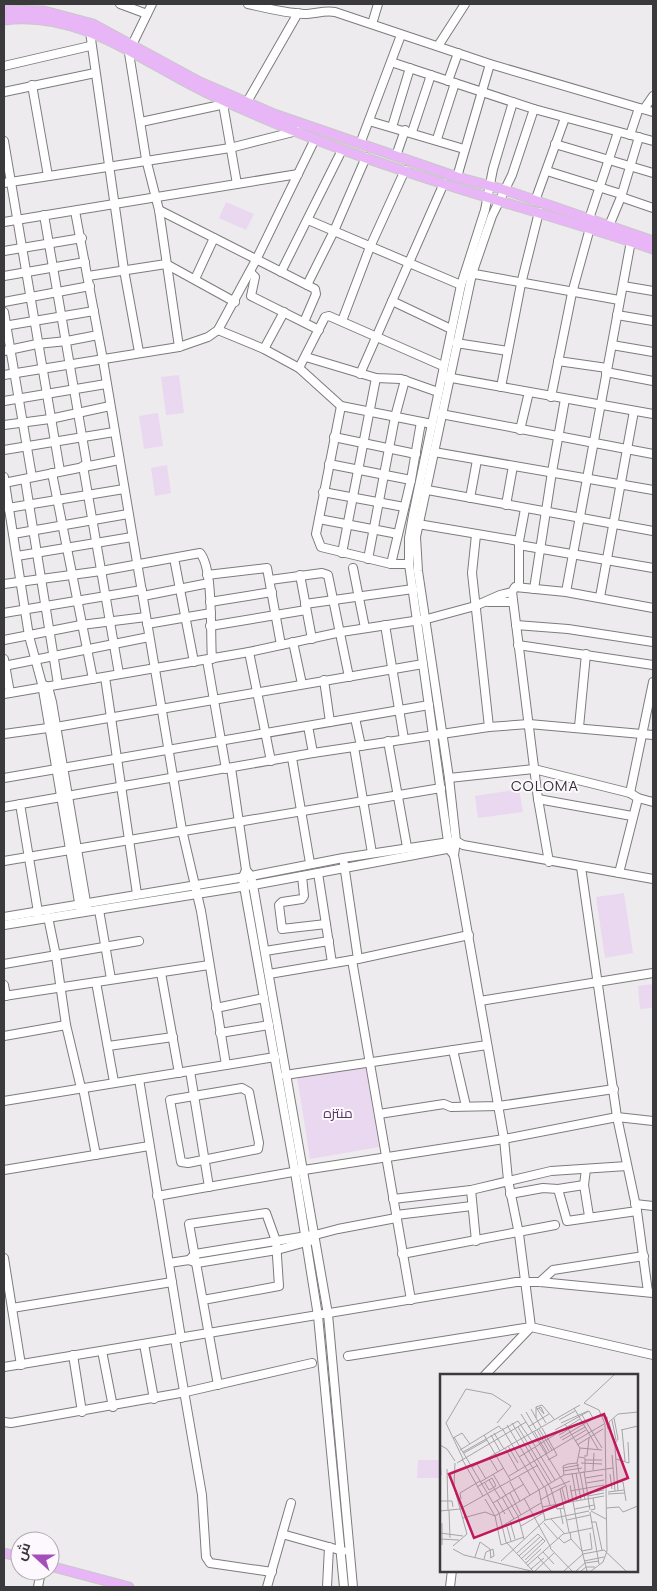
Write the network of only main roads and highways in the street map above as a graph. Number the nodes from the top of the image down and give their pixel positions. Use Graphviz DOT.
graph roads {
  1 [pos="7,7"];
  2 [pos="5,19"];
  3 [pos="131,49"];
  4 [pos="589,223"];
  5 [pos="653,241"];
  6 [pos="653,249"];
  7 [pos="60,1569"];
  8 [pos="124,1587"];
  1 -- 3 [label="main road"];
  2 -- 3 [label="main road"];
  3 -- 4 [label="main road"];
  3 -- 4 [label="main road"];
  4 -- 5 [label="main road"];
  4 -- 6 [label="main road"];
  7 -- 8 [label="main road"];
}
